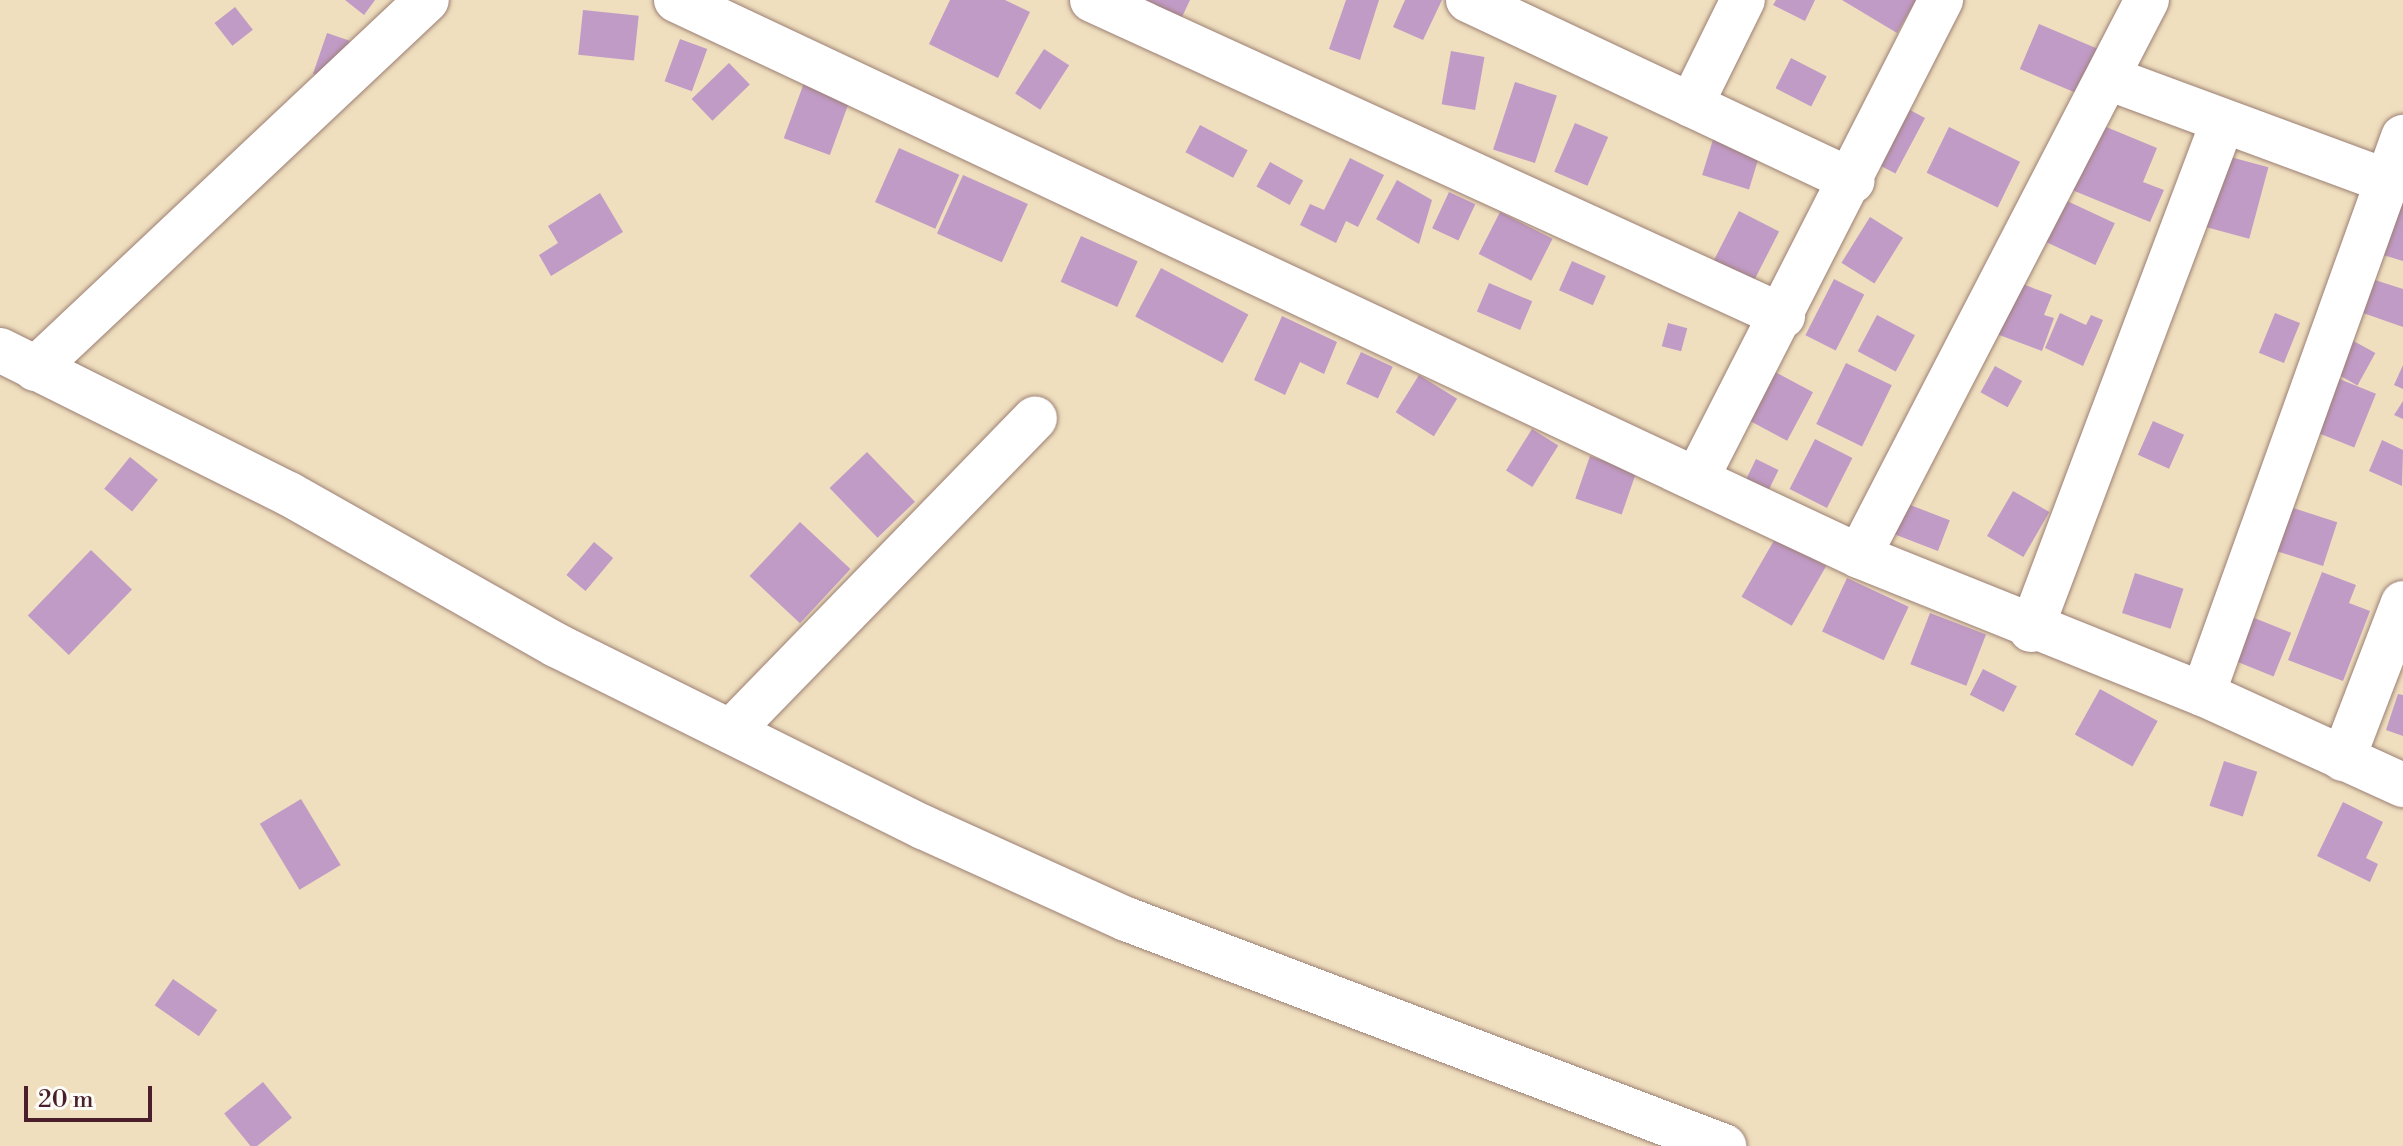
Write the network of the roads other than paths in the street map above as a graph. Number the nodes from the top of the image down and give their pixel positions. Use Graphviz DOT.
graph roads {
  1 [pos="427,0"];
  2 [pos="1092,0"];
  3 [pos="1468,0"];
  4 [pos="1743,0"];
  5 [pos="1941,0"];
  6 [pos="2147,0"];
  7 [pos="681,1"];
  8 [pos="1546,16"];
  9 [pos="2108,78"];
  10 [pos="1691,105"];
  11 [pos="2223,121"];
  12 [pos="2403,137"];
  13 [pos="1853,181"];
  14 [pos="2387,181"];
  15 [pos="1783,316"];
  16 [pos="18,360"];
  17 [pos="1035,418"];
  18 [pos="1697,478"];
  19 [pos="1859,556"];
  20 [pos="2403,603"];
  21 [pos="2031,630"];
  22 [pos="2203,694"];
  23 [pos="731,731"];
  24 [pos="2343,759"];
  25 [pos="2403,785"];
  26 [pos="1724,1146"];
  1 -- 16 [label="street"];
  2 -- 15 [label="street"];
  3 -- 8 [label="street"];
  4 -- 10 [label="street"];
  5 -- 13 [label="street"];
  6 -- 9 [label="street"];
  7 -- 18 [label="street"];
  8 -- 10 [label="street"];
  9 -- 11 [label="street"];
  9 -- 19 [label="street"];
  10 -- 13 [label="street"];
  11 -- 14 [label="street"];
  11 -- 21 [label="street"];
  12 -- 14 [label="street"];
  13 -- 15 [label="street"];
  14 -- 22 [label="street"];
  15 -- 18 [label="street"];
  16 -- 23 [label="street"];
  17 -- 23 [label="street"];
  18 -- 19 [label="street"];
  19 -- 21 [label="street"];
  20 -- 24 [label="street"];
  21 -- 22 [label="street"];
  22 -- 24 [label="street"];
  23 -- 26 [label="street"];
  24 -- 25 [label="street"];
}
